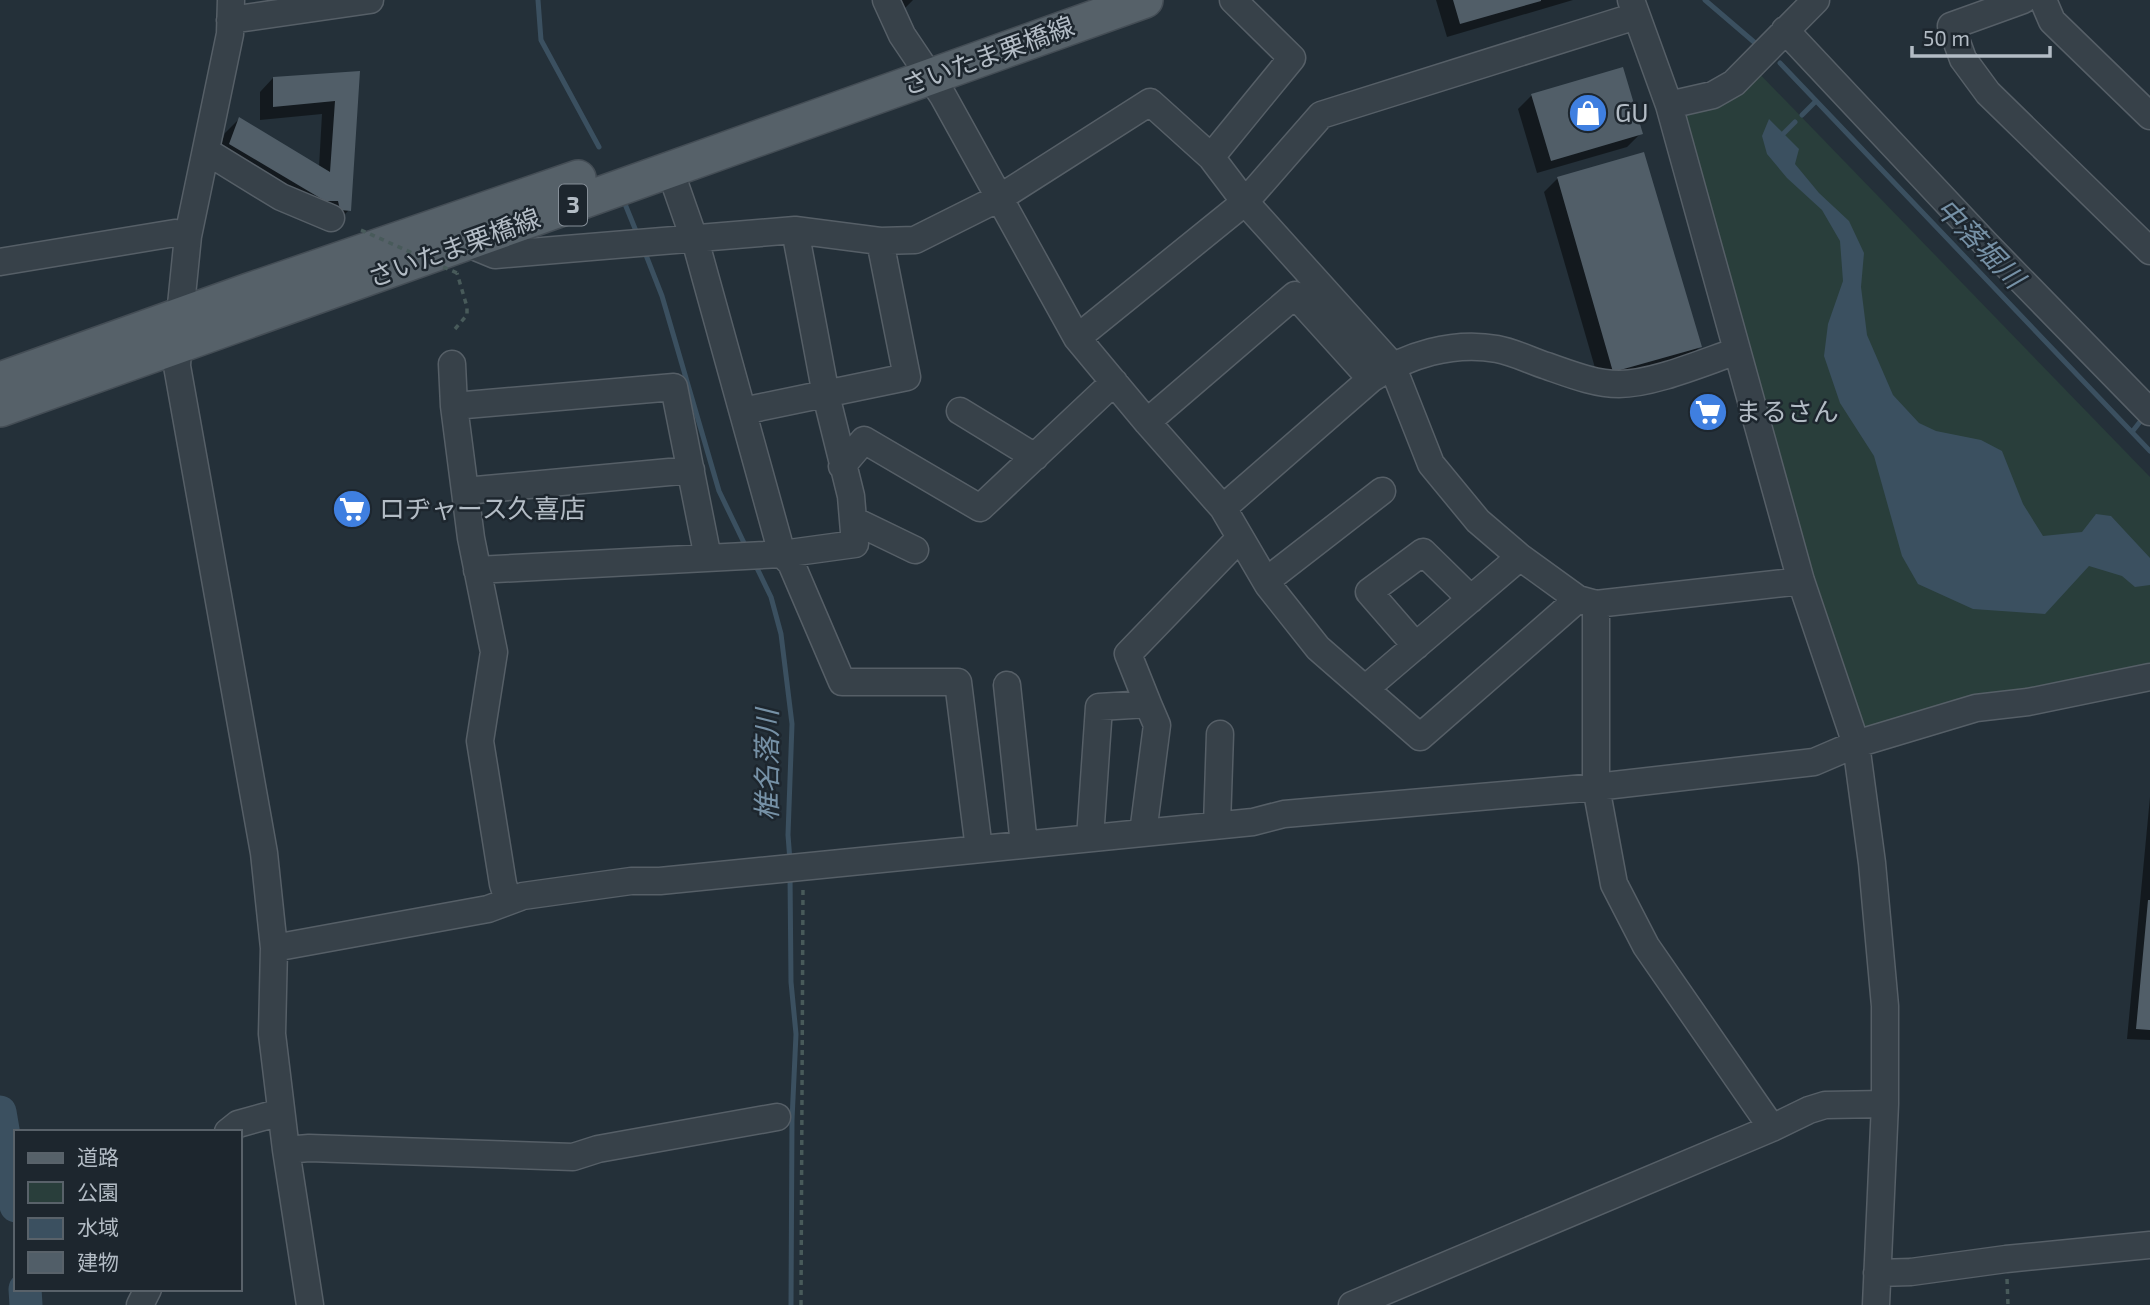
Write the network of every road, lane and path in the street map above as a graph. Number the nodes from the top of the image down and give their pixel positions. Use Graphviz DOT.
graph roads {
  1 [pos="370,0"];
  2 [pos="886,0"];
  3 [pos="1087,0"];
  4 [pos="1145,0"];
  5 [pos="1233,0"];
  6 [pos="1816,0"];
  7 [pos="2023,0"];
  8 [pos="2043,0"];
  9 [pos="1634,8"];
  10 [pos="230,10"];
  11 [pos="1785,30"];
  12 [pos="925,69"];
  13 [pos="1669,105"];
  14 [pos="2150,116"];
  15 [pos="206,151"];
  16 [pos="1211,157"];
  17 [pos="670,170"];
  18 [pos="1001,197"];
  19 [pos="1245,202"];
  20 [pos="331,218"];
  21 [pos="361,230"];
  22 [pos="795,230"];
  23 [pos="188,236"];
  24 [pos="694,239"];
  25 [pos="880,241"];
  26 [pos="2150,251"];
  27 [pos="461,258"];
  28 [pos="0,262"];
  29 [pos="455,329"];
  30 [pos="178,332"];
  31 [pos="1077,338"];
  32 [pos="1737,351"];
  33 [pos="452,364"];
  34 [pos="1381,372"];
  35 [pos="0,380"];
  36 [pos="1114,383"];
  37 [pos="826,395"];
  38 [pos="2147,402"];
  39 [pos="454,405"];
  40 [pos="0,409"];
  41 [pos="743,411"];
  42 [pos="960,411"];
  43 [pos="1147,422"];
  44 [pos="1035,457"];
  45 [pos="842,466"];
  46 [pos="691,470"];
  47 [pos="465,491"];
  48 [pos="1381,491"];
  49 [pos="1223,508"];
  50 [pos="853,520"];
  51 [pos="1240,538"];
  52 [pos="915,550"];
  53 [pos="782,554"];
  54 [pos="708,558"];
  55 [pos="1520,558"];
  56 [pos="477,570"];
  57 [pos="1266,581"];
  58 [pos="1801,581"];
  59 [pos="1471,599"];
  60 [pos="1587,602"];
  61 [pos="1416,646"];
  62 [pos="2150,677"];
  63 [pos="1007,685"];
  64 [pos="1365,689"];
  65 [pos="1148,704"];
  66 [pos="1220,734"];
  67 [pos="1856,744"];
  68 [pos="1596,787"];
  69 [pos="1217,825"];
  70 [pos="1143,833"];
  71 [pos="1090,838"];
  72 [pos="1024,845"];
  73 [pos="979,849"];
  74 [pos="803,867"];
  75 [pos="508,900"];
  76 [pos="274,948"];
  77 [pos="1885,1104"];
  78 [pos="281,1112"];
  79 [pos="777,1117"];
  80 [pos="1772,1128"];
  81 [pos="230,1130"];
  82 [pos="286,1150"];
  83 [pos="2150,1245"];
  84 [pos="1877,1273"];
  85 [pos="310,1305"];
  86 [pos="801,1305"];
  87 [pos="1352,1305"];
  88 [pos="1876,1305"];
  1 -- 10 [label="street"];
  2 -- 12 [label="street"];
  3 -- 12 [label="main road, さいたま栗橋線 / 3"];
  4 -- 12 [label="main road, さいたま栗橋線 / 3"];
  5 -- 16 [label="street"];
  6 -- 11 [label="street"];
  7 -- 26 [label="street"];
  8 -- 14 [label="street"];
  9 -- 13 [label="street"];
  9 -- 19 [label="street"];
  10 -- 15 [label="street"];
  11 -- 13 [label="street"];
  11 -- 38 [label="street"];
  12 -- 17 [label="main road, さいたま栗橋線 / 3"];
  12 -- 18 [label="street"];
  12 -- 30 [label="main road, さいたま栗橋線 / 3"];
  13 -- 32 [label="street"];
  15 -- 20 [label="street"];
  15 -- 23 [label="street"];
  16 -- 18 [label="street"];
  16 -- 19 [label="street"];
  17 -- 24 [label="street"];
  17 -- 27 [label="main road, さいたま栗橋線 / 3"];
  18 -- 25 [label="street"];
  18 -- 31 [label="street"];
  19 -- 31 [label="street"];
  19 -- 34 [label="street"];
  21 -- 27 [label="path, bridge"];
  22 -- 24 [label="street"];
  22 -- 25 [label="street"];
  22 -- 37 [label="street"];
  23 -- 28 [label="street"];
  23 -- 30 [label="street"];
  24 -- 27 [label="street"];
  24 -- 41 [label="street"];
  25 -- 37 [label="street"];
  27 -- 29 [label="path"];
  27 -- 30 [label="main road, さいたま栗橋線 / 3"];
  30 -- 35 [label="main road, さいたま栗橋線 / 3"];
  30 -- 40 [label="main road, さいたま栗橋線 / 3"];
  30 -- 76 [label="street"];
  31 -- 36 [label="street"];
  32 -- 34 [label="street"];
  32 -- 58 [label="street"];
  33 -- 39 [label="street"];
  34 -- 43 [label="street"];
  34 -- 49 [label="street"];
  34 -- 55 [label="street"];
  36 -- 43 [label="street"];
  36 -- 44 [label="street"];
  37 -- 41 [label="street"];
  37 -- 45 [label="street"];
  39 -- 46 [label="street"];
  39 -- 47 [label="street"];
  41 -- 53 [label="street"];
  42 -- 44 [label="street"];
  43 -- 49 [label="street"];
  44 -- 45 [label="street"];
  45 -- 50 [label="street"];
  46 -- 47 [label="street"];
  46 -- 54 [label="street"];
  47 -- 56 [label="street"];
  48 -- 57 [label="street"];
  49 -- 51 [label="street"];
  50 -- 52 [label="street"];
  50 -- 53 [label="street"];
  51 -- 57 [label="street"];
  51 -- 65 [label="street"];
  53 -- 54 [label="street"];
  53 -- 73 [label="street"];
  54 -- 56 [label="street"];
  55 -- 59 [label="street"];
  55 -- 60 [label="street"];
  56 -- 75 [label="street"];
  57 -- 64 [label="street"];
  58 -- 60 [label="street"];
  58 -- 67 [label="street"];
  59 -- 61 [label="street"];
  59 -- 61 [label="street"];
  60 -- 64 [label="street"];
  60 -- 68 [label="street"];
  61 -- 64 [label="street"];
  62 -- 67 [label="street"];
  63 -- 72 [label="street"];
  65 -- 70 [label="street"];
  65 -- 71 [label="street"];
  66 -- 69 [label="street"];
  67 -- 68 [label="street"];
  67 -- 77 [label="street"];
  68 -- 69 [label="street"];
  68 -- 80 [label="street"];
  69 -- 70 [label="street"];
  70 -- 71 [label="street"];
  71 -- 72 [label="street"];
  72 -- 73 [label="street"];
  73 -- 74 [label="street"];
  74 -- 75 [label="street"];
  74 -- 86 [label="path"];
  75 -- 76 [label="street"];
  76 -- 78 [label="street"];
  77 -- 80 [label="street"];
  77 -- 84 [label="street"];
  78 -- 81 [label="street"];
  78 -- 82 [label="street"];
  79 -- 82 [label="street"];
  80 -- 87 [label="street"];
  82 -- 85 [label="street"];
  83 -- 84 [label="street"];
  84 -- 88 [label="street"];
}
